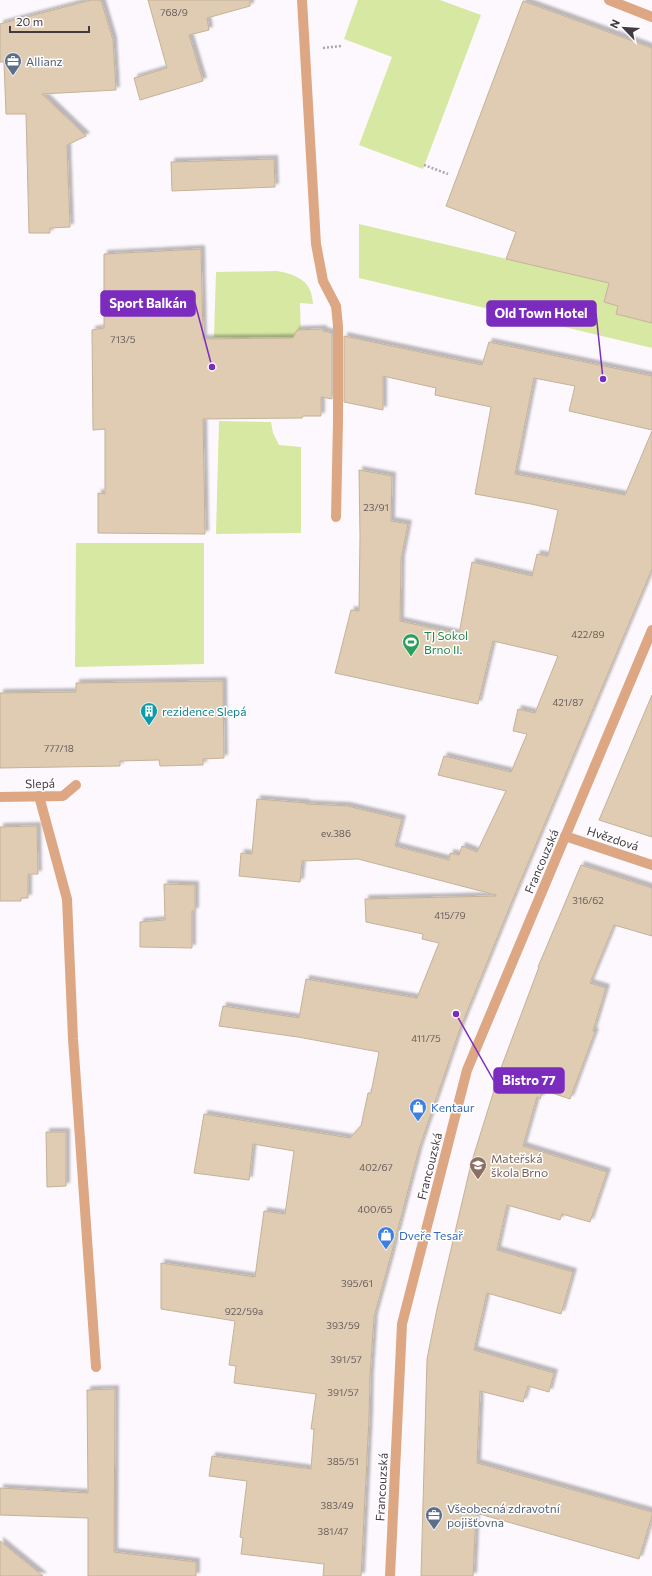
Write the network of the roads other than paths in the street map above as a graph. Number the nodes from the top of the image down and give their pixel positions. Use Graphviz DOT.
graph roads {
  1 [pos="302,0"];
  2 [pos="609,0"];
  3 [pos="652,17"];
  4 [pos="336,517"];
  5 [pos="652,630"];
  6 [pos="76,785"];
  7 [pos="39,796"];
  8 [pos="0,797"];
  9 [pos="565,836"];
  10 [pos="652,865"];
  11 [pos="96,1367"];
  12 [pos="390,1576"];
  1 -- 4 [label="street"];
  2 -- 3 [label="street"];
  5 -- 9 [label="street, Francouzská"];
  6 -- 7 [label="street, Slepá"];
  7 -- 8 [label="street, Slepá"];
  7 -- 11 [label="street"];
  9 -- 10 [label="street, Hvězdová"];
  9 -- 12 [label="street, Francouzská"];
}
